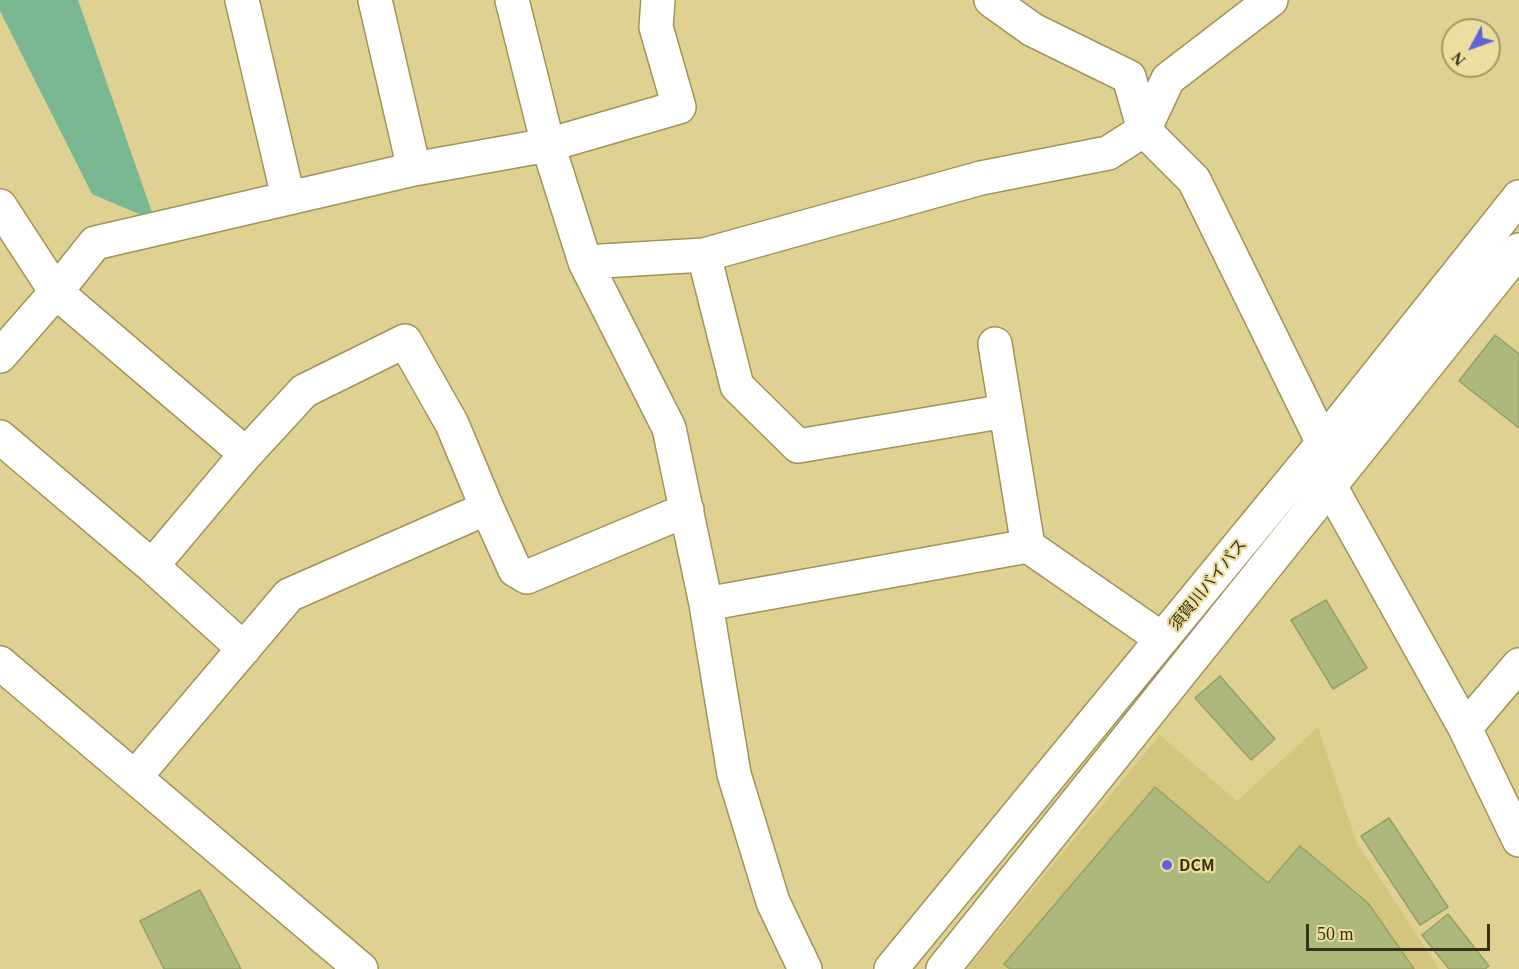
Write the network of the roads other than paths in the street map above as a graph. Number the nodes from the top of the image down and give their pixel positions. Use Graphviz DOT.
graph roads {
  1 [pos="242,0"];
  2 [pos="375,0"];
  3 [pos="512,0"];
  4 [pos="658,0"];
  5 [pos="1271,0"];
  6 [pos="1000,3"];
  7 [pos="1144,130"];
  8 [pos="548,145"];
  9 [pos="414,169"];
  10 [pos="288,197"];
  11 [pos="1519,197"];
  12 [pos="0,206"];
  13 [pos="1519,250"];
  14 [pos="704,255"];
  15 [pos="585,262"];
  16 [pos="56,292"];
  17 [pos="995,344"];
  18 [pos="0,356"];
  19 [pos="1006,411"];
  20 [pos="0,437"];
  21 [pos="1323,443"];
  22 [pos="246,454"];
  23 [pos="1330,486"];
  24 [pos="487,507"];
  25 [pos="687,510"];
  26 [pos="1028,546"];
  27 [pos="152,566"];
  28 [pos="706,604"];
  29 [pos="1162,639"];
  30 [pos="244,649"];
  31 [pos="0,663"];
  32 [pos="1519,664"];
  33 [pos="1465,728"];
  34 [pos="135,777"];
  35 [pos="1519,840"];
  36 [pos="947,968"];
  37 [pos="361,969"];
  38 [pos="805,969"];
  39 [pos="891,969"];
  1 -- 10 [label="main road"];
  2 -- 9 [label="main road"];
  3 -- 8 [label="main road"];
  4 -- 8 [label="main road"];
  5 -- 7 [label="main road"];
  6 -- 7 [label="main road"];
  7 -- 14 [label="main road"];
  7 -- 21 [label="main road"];
  8 -- 9 [label="main road"];
  8 -- 15 [label="main road"];
  9 -- 10 [label="main road"];
  10 -- 16 [label="main road"];
  11 -- 21 [label="main road, 須賀川バイパス"];
  12 -- 16 [label="main road"];
  13 -- 23 [label="main road"];
  14 -- 15 [label="main road"];
  14 -- 19 [label="main road"];
  15 -- 25 [label="main road"];
  16 -- 18 [label="main road"];
  16 -- 22 [label="main road"];
  17 -- 19 [label="main road"];
  19 -- 26 [label="main road"];
  20 -- 27 [label="main road"];
  21 -- 23 [label="main road"];
  21 -- 29 [label="main road, 須賀川バイパス"];
  22 -- 24 [label="main road"];
  22 -- 27 [label="main road"];
  23 -- 33 [label="main road"];
  23 -- 36 [label="main road"];
  24 -- 25 [label="main road"];
  24 -- 30 [label="main road"];
  25 -- 28 [label="main road"];
  26 -- 28 [label="main road"];
  26 -- 29 [label="main road"];
  27 -- 30 [label="main road"];
  28 -- 38 [label="main road"];
  29 -- 39 [label="main road, 須賀川バイパス"];
  30 -- 34 [label="main road"];
  31 -- 34 [label="main road"];
  32 -- 33 [label="main road"];
  33 -- 35 [label="main road"];
  34 -- 37 [label="main road"];
}
